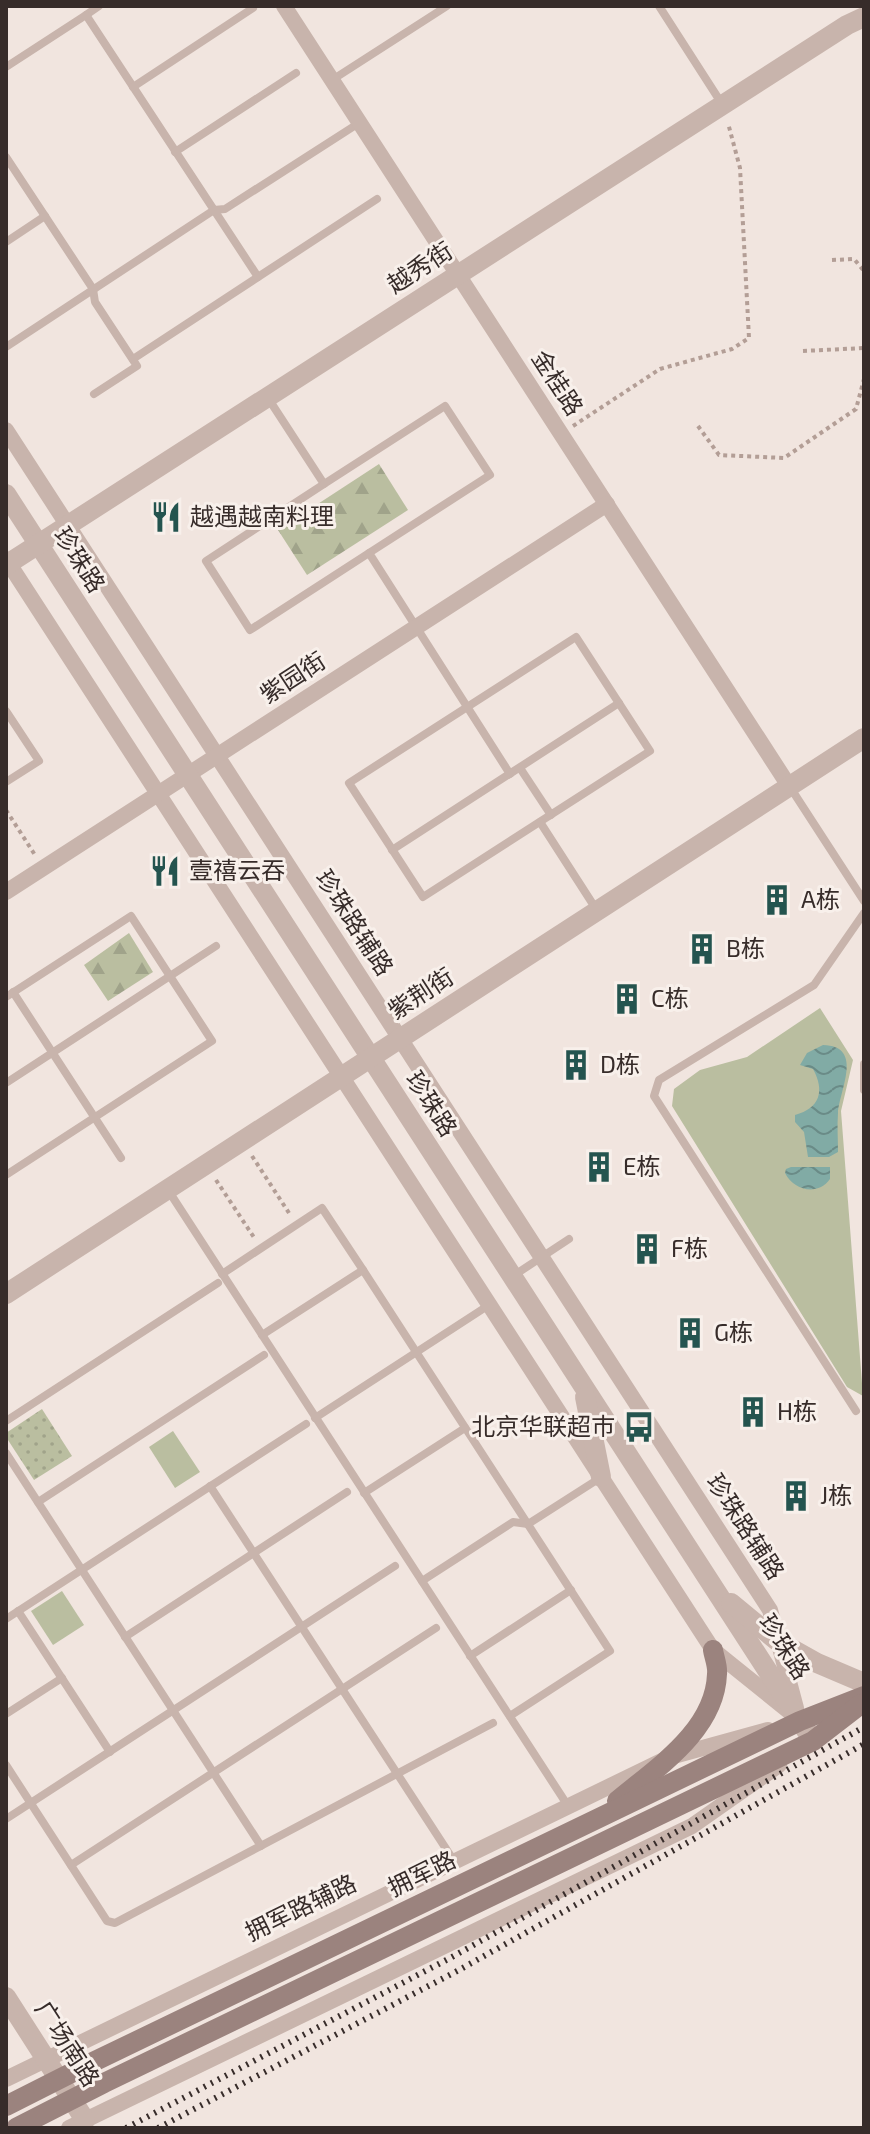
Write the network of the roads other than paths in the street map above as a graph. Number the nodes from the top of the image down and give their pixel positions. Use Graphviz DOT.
graph roads {
  1 [pos="99,6"];
  2 [pos="284,6"];
  3 [pos="447,6"];
  4 [pos="659,6"];
  5 [pos="253,8"];
  6 [pos="86,15"];
  7 [pos="864,17"];
  8 [pos="6,67"];
  9 [pos="296,73"];
  10 [pos="332,80"];
  11 [pos="133,87"];
  12 [pos="723,105"];
  13 [pos="359,122"];
  14 [pos="175,152"];
  15 [pos="6,157"];
  16 [pos="377,199"];
  17 [pos="214,210"];
  18 [pos="45,216"];
  19 [pos="6,242"];
  20 [pos="458,275"];
  21 [pos="258,277"];
  22 [pos="93,289"];
  23 [pos="6,347"];
  24 [pos="133,359"];
  25 [pos="94,394"];
  26 [pos="268,397"];
  27 [pos="6,430"];
  28 [pos="324,484"];
  29 [pos="6,494"];
  30 [pos="607,504"];
  31 [pos="67,525"];
  32 [pos="38,544"];
  33 [pos="369,553"];
  34 [pos="7,562"];
  35 [pos="416,627"];
  36 [pos="619,703"];
  37 [pos="467,707"];
  38 [pos="6,711"];
  39 [pos="864,738"];
  40 [pos="217,756"];
  41 [pos="520,768"];
  42 [pos="510,774"];
  43 [pos="187,775"];
  44 [pos="6,782"];
  45 [pos="789,786"];
  46 [pos="158,793"];
  47 [pos="551,815"];
  48 [pos="540,822"];
  49 [pos="392,850"];
  50 [pos="6,892"];
  51 [pos="864,901"];
  52 [pos="597,911"];
  53 [pos="864,913"];
  54 [pos="216,946"];
  55 [pos="170,976"];
  56 [pos="9,993"];
  57 [pos="400,1039"];
  58 [pos="53,1053"];
  59 [pos="371,1058"];
  60 [pos="864,1064"];
  61 [pos="342,1077"];
  62 [pos="6,1083"];
  63 [pos="864,1090"];
  64 [pos="95,1117"];
  65 [pos="121,1158"];
  66 [pos="6,1175"];
  67 [pos="167,1190"];
  68 [pos="569,1239"];
  69 [pos="541,1257"];
  70 [pos="363,1270"];
  71 [pos="512,1276"];
  72 [pos="220,1278"];
  73 [pos="6,1294"];
  74 [pos="489,1304"];
  75 [pos="262,1335"];
  76 [pos="416,1352"];
  77 [pos="264,1355"];
  78 [pos="583,1385"];
  79 [pos="856,1411"];
  80 [pos="315,1418"];
  81 [pos="6,1421"];
  82 [pos="306,1424"];
  83 [pos="465,1428"];
  84 [pos="6,1453"];
  85 [pos="601,1477"];
  86 [pos="210,1486"];
  87 [pos="347,1492"];
  88 [pos="364,1493"];
  89 [pos="38,1502"];
  90 [pos="528,1524"];
  91 [pos="254,1553"];
  92 [pos="395,1566"];
  93 [pos="82,1570"];
  94 [pos="422,1581"];
  95 [pos="715,1589"];
  96 [pos="571,1590"];
  97 [pos="18,1611"];
  98 [pos="6,1619"];
  99 [pos="302,1627"];
  100 [pos="436,1628"];
  101 [pos="125,1637"];
  102 [pos="776,1640"];
  103 [pos="713,1650"];
  104 [pos="470,1656"];
  105 [pos="62,1678"];
  106 [pos="864,1683"];
  107 [pos="342,1689"];
  108 [pos="864,1696"];
  109 [pos="864,1702"];
  110 [pos="173,1711"];
  111 [pos="6,1714"];
  112 [pos="510,1716"];
  113 [pos="800,1721"];
  114 [pos="493,1723"];
  115 [pos="813,1741"];
  116 [pos="110,1752"];
  117 [pos="670,1757"];
  118 [pos="6,1765"];
  119 [pos="214,1773"];
  120 [pos="398,1774"];
  121 [pos="31,1803"];
  122 [pos="568,1806"];
  123 [pos="6,1819"];
  124 [pos="594,1820"];
  125 [pos="261,1846"];
  126 [pos="454,1861"];
  127 [pos="71,1865"];
  128 [pos="6,1997"];
  129 [pos="46,2059"];
  130 [pos="6,2079"];
  131 [pos="59,2079"];
  132 [pos="72,2099"];
  133 [pos="6,2106"];
  134 [pos="81,2125"];
  135 [pos="16,2128"];
  1 -- 6 [label="lane"];
  2 -- 10 [label="street, 金桂路"];
  3 -- 10 [label="lane"];
  4 -- 12 [label="lane"];
  5 -- 11 [label="lane"];
  6 -- 8 [label="lane"];
  6 -- 11 [label="lane"];
  7 -- 12 [label="street, 越秀街"];
  9 -- 14 [label="lane"];
  10 -- 13 [label="street, 金桂路"];
  11 -- 14 [label="lane"];
  12 -- 20 [label="street, 越秀街"];
  13 -- 17 [label="lane"];
  13 -- 20 [label="street, 金桂路"];
  14 -- 17 [label="lane"];
  15 -- 18 [label="lane"];
  16 -- 21 [label="lane"];
  17 -- 21 [label="lane"];
  17 -- 22 [label="lane"];
  18 -- 19 [label="lane"];
  18 -- 22 [label="lane"];
  20 -- 26 [label="street, 越秀街"];
  20 -- 30 [label="street, 金桂路"];
  21 -- 24 [label="lane"];
  22 -- 23 [label="lane"];
  22 -- 24 [label="lane"];
  24 -- 25 [label="lane"];
  26 -- 28 [label="lane"];
  26 -- 31 [label="street, 越秀街"];
  27 -- 31 [label="street, 珍珠路辅路"];
  28 -- 33 [label="lane"];
  28 -- 33 [label="lane"];
  29 -- 32 [label="street, 珍珠路"];
  30 -- 35 [label="street, 紫园街"];
  30 -- 45 [label="street, 金桂路"];
  31 -- 32 [label="street, 越秀街"];
  31 -- 40 [label="street, 珍珠路辅路"];
  32 -- 34 [label="street, 越秀街"];
  32 -- 43 [label="street, 珍珠路"];
  33 -- 35 [label="lane"];
  34 -- 46 [label="street"];
  35 -- 37 [label="lane"];
  35 -- 40 [label="street, 紫园街"];
  36 -- 37 [label="lane"];
  36 -- 41 [label="lane"];
  36 -- 47 [label="lane"];
  37 -- 42 [label="lane"];
  37 -- 49 [label="lane"];
  38 -- 44 [label="lane"];
  39 -- 45 [label="street, 紫荆街"];
  40 -- 43 [label="street, 紫园街"];
  40 -- 57 [label="street, 珍珠路辅路"];
  41 -- 42 [label="lane"];
  41 -- 47 [label="lane"];
  42 -- 49 [label="lane"];
  43 -- 46 [label="street, 紫园街"];
  43 -- 59 [label="street, 珍珠路"];
  45 -- 51 [label="lane"];
  45 -- 52 [label="street, 紫荆街"];
  46 -- 50 [label="street, 紫园街"];
  46 -- 61 [label="street"];
  47 -- 48 [label="lane"];
  48 -- 49 [label="lane"];
  48 -- 52 [label="lane"];
  52 -- 57 [label="street, 紫荆街"];
  53 -- 79 [label="lane"];
  54 -- 55 [label="lane"];
  55 -- 56 [label="lane"];
  55 -- 58 [label="lane"];
  55 -- 64 [label="lane"];
  56 -- 58 [label="lane"];
  57 -- 59 [label="street, 紫荆街"];
  57 -- 69 [label="street, 珍珠路辅路"];
  58 -- 62 [label="lane"];
  58 -- 64 [label="lane"];
  59 -- 61 [label="street, 紫荆街"];
  59 -- 71 [label="street, 珍珠路"];
  60 -- 63 [label="lane"];
  61 -- 67 [label="street, 紫荆街"];
  61 -- 74 [label="street"];
  64 -- 65 [label="lane"];
  64 -- 66 [label="lane"];
  67 -- 72 [label="lane"];
  67 -- 73 [label="street, 紫荆街"];
  68 -- 69 [label="lane"];
  69 -- 71 [label="lane"];
  69 -- 102 [label="street, 珍珠路辅路"];
  70 -- 72 [label="lane"];
  70 -- 75 [label="lane"];
  70 -- 76 [label="lane"];
  71 -- 78 [label="street, 珍珠路"];
  72 -- 75 [label="lane"];
  72 -- 81 [label="lane"];
  74 -- 76 [label="lane"];
  74 -- 85 [label="street"];
  75 -- 80 [label="lane"];
  76 -- 80 [label="lane"];
  76 -- 83 [label="lane"];
  77 -- 89 [label="lane"];
  78 -- 85 [label="street"];
  78 -- 95 [label="street, 珍珠路"];
  80 -- 88 [label="lane"];
  82 -- 86 [label="lane"];
  83 -- 88 [label="lane"];
  83 -- 90 [label="lane"];
  84 -- 89 [label="lane"];
  85 -- 90 [label="lane"];
  85 -- 103 [label="street"];
  86 -- 91 [label="lane"];
  86 -- 93 [label="lane"];
  87 -- 91 [label="lane"];
  88 -- 94 [label="lane"];
  89 -- 93 [label="lane"];
  90 -- 94 [label="lane"];
  90 -- 96 [label="lane"];
  91 -- 99 [label="lane"];
  91 -- 101 [label="lane"];
  92 -- 99 [label="lane"];
  93 -- 97 [label="lane"];
  93 -- 101 [label="lane"];
  94 -- 104 [label="lane"];
  95 -- 102 [label="street"];
  95 -- 113 [label="street, 珍珠路"];
  96 -- 104 [label="lane"];
  96 -- 112 [label="lane"];
  97 -- 98 [label="lane"];
  97 -- 105 [label="lane"];
  99 -- 107 [label="lane"];
  99 -- 110 [label="lane"];
  100 -- 107 [label="lane"];
  101 -- 110 [label="lane"];
  102 -- 106 [label="street"];
  102 -- 113 [label="street, 珍珠路辅路"];
  103 -- 113 [label="street"];
  103 -- 117 [label="main road"];
  104 -- 112 [label="lane"];
  105 -- 111 [label="lane"];
  105 -- 116 [label="lane"];
  107 -- 119 [label="lane"];
  107 -- 120 [label="lane"];
  108 -- 113 [label="main road, 拥军路"];
  109 -- 115 [label="main road, 拥军路"];
  110 -- 116 [label="lane"];
  110 -- 119 [label="lane"];
  112 -- 122 [label="lane"];
  113 -- 115 [label="street, 珍珠路"];
  113 -- 117 [label="street, 拥军路辅路"];
  113 -- 124 [label="main road, 拥军路"];
  114 -- 120 [label="lane"];
  115 -- 132 [label="main road, 拥军路"];
  115 -- 134 [label="street"];
  116 -- 121 [label="lane"];
  117 -- 122 [label="street, 拥军路辅路"];
  117 -- 124 [label="main road"];
  118 -- 121 [label="lane"];
  119 -- 125 [label="lane"];
  119 -- 127 [label="lane"];
  120 -- 125 [label="lane"];
  120 -- 126 [label="lane"];
  121 -- 123 [label="lane"];
  121 -- 127 [label="lane"];
  122 -- 126 [label="street, 拥军路辅路"];
  124 -- 131 [label="main road, 拥军路"];
  125 -- 127 [label="lane"];
  126 -- 129 [label="street, 拥军路辅路"];
  128 -- 129 [label="street, 广场南路"];
  129 -- 130 [label="street, 拥军路辅路"];
  129 -- 131 [label="street, 广场南路"];
  131 -- 132 [label="street, 广场南路"];
  131 -- 133 [label="main road, 拥军路"];
  132 -- 134 [label="street, 广场南路"];
  132 -- 135 [label="main road, 拥军路"];
}
